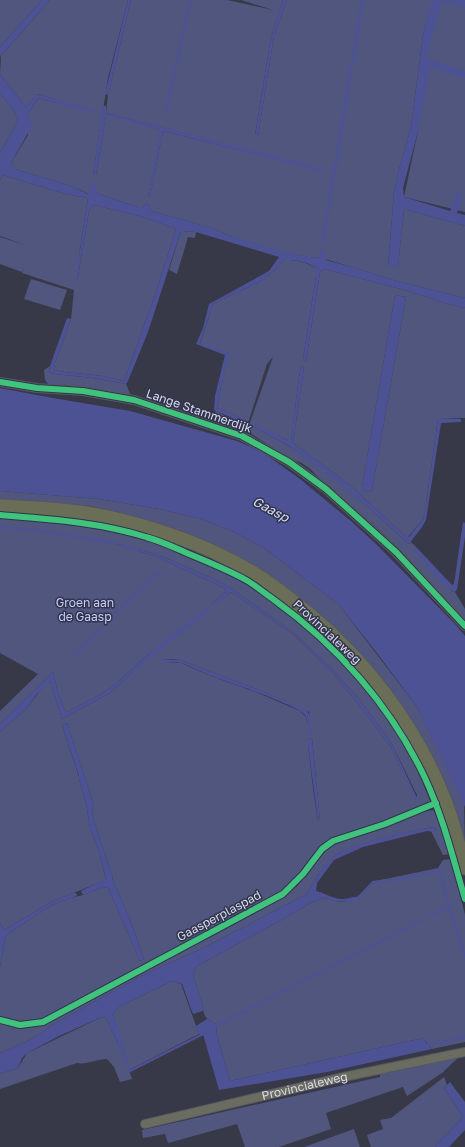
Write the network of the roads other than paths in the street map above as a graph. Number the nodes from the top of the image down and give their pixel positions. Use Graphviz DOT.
graph roads {
  1 [pos="0,382"];
  2 [pos="0,506"];
  3 [pos="465,626"];
  4 [pos="465,868"];
  5 [pos="465,1052"];
  6 [pos="145,1124"];
  1 -- 3 [label="street, Lange Stammerdijk"];
  2 -- 4 [label="main road, Provincialeweg"];
  5 -- 6 [label="street, Provincialeweg"];
}
